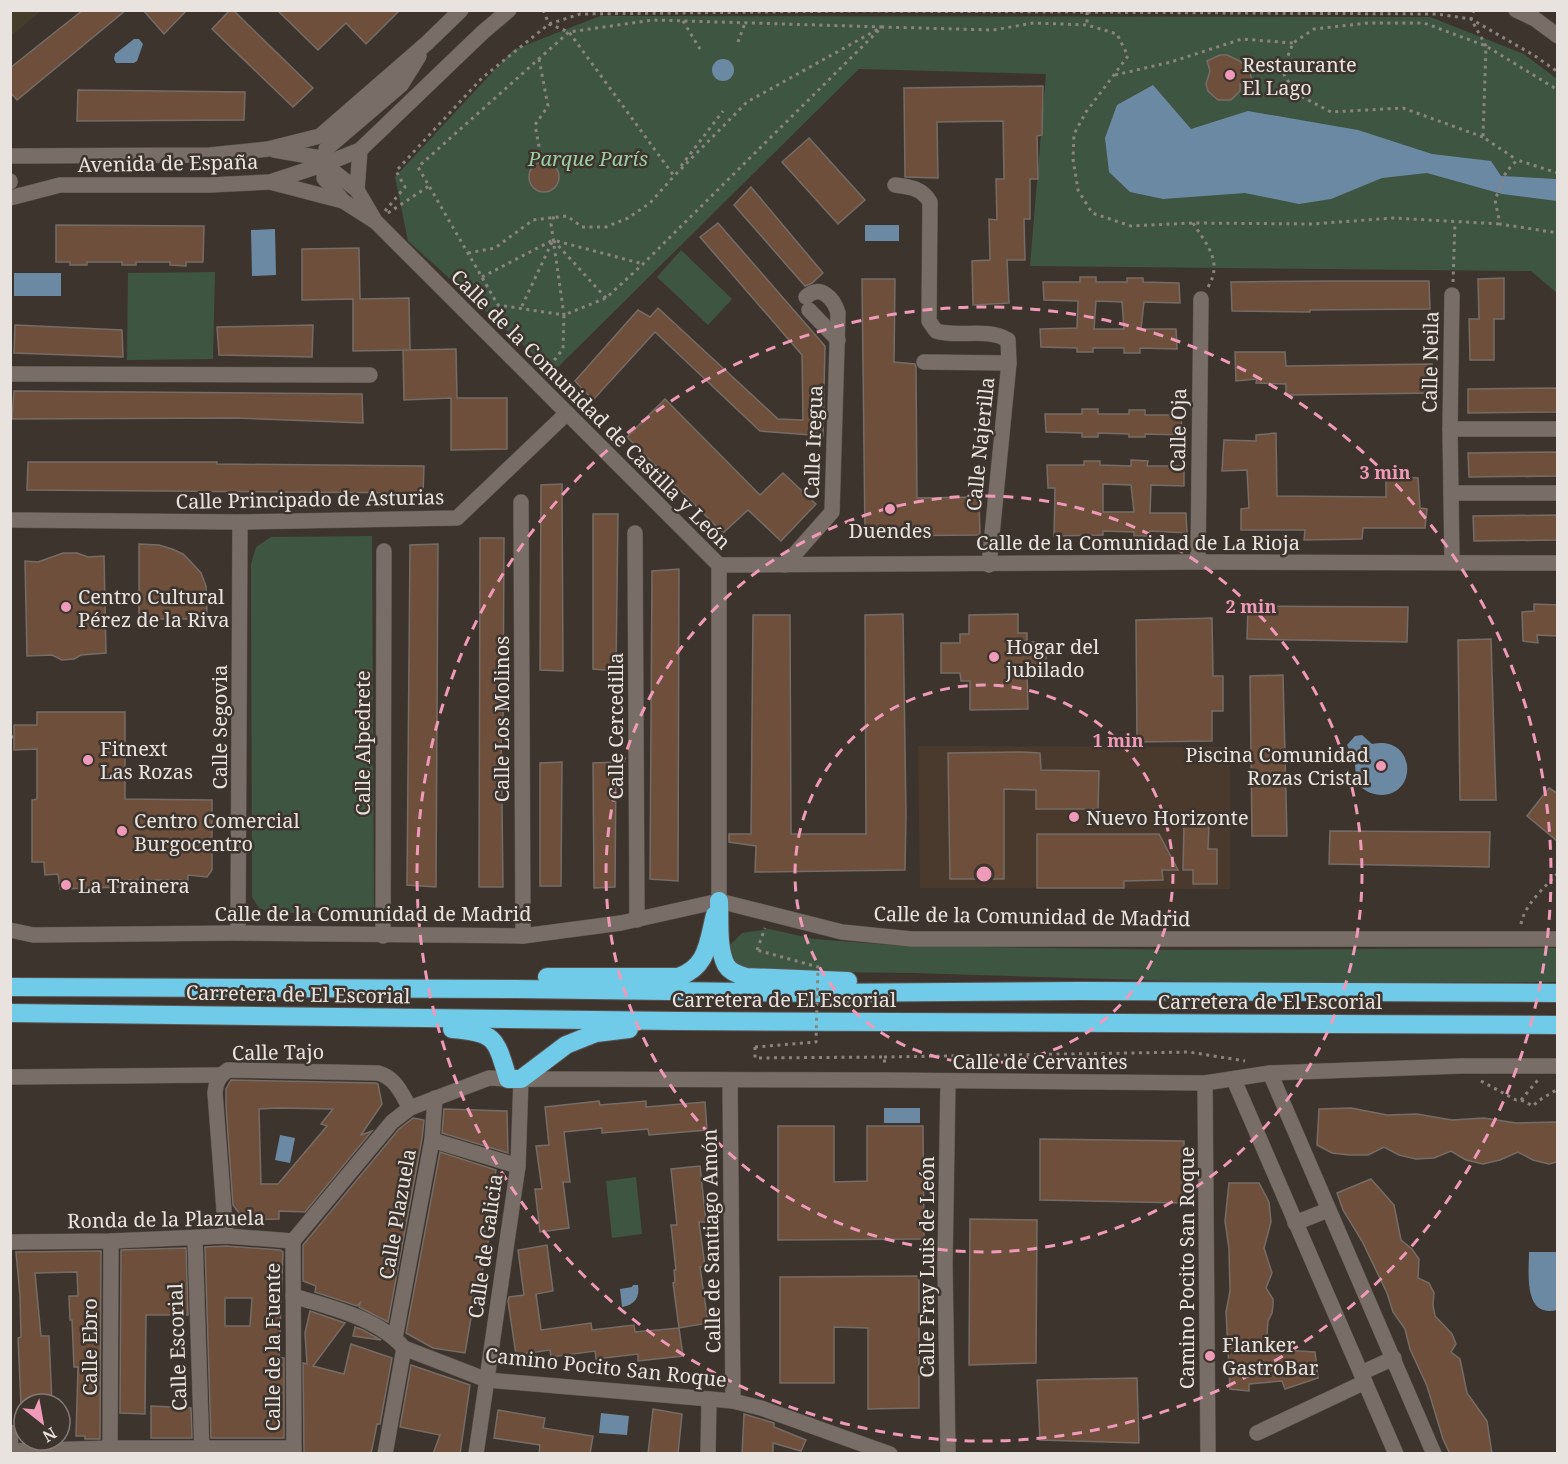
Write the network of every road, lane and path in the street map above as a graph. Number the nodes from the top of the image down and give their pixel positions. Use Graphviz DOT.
graph roads {
  1 [pos="461,10"];
  2 [pos="509,10"];
  3 [pos="543,10"];
  4 [pos="1474,10"];
  5 [pos="1515,10"];
  6 [pos="1087,11"];
  7 [pos="653,12"];
  8 [pos="653,20"];
  9 [pos="1471,20"];
  10 [pos="683,21"];
  11 [pos="745,23"];
  12 [pos="549,24"];
  13 [pos="1087,25"];
  14 [pos="882,27"];
  15 [pos="569,32"];
  16 [pos="1557,36"];
  17 [pos="738,42"];
  18 [pos="1293,43"];
  19 [pos="427,44"];
  20 [pos="1486,46"];
  21 [pos="700,49"];
  22 [pos="539,59"];
  23 [pos="1557,72"];
  24 [pos="1113,76"];
  25 [pos="1557,90"];
  26 [pos="723,111"];
  27 [pos="1483,136"];
  28 [pos="268,149"];
  29 [pos="360,150"];
  30 [pos="10,156"];
  31 [pos="1517,160"];
  32 [pos="542,162"];
  33 [pos="325,164"];
  34 [pos="1557,172"];
  35 [pos="674,176"];
  36 [pos="270,182"];
  37 [pos="895,185"];
  38 [pos="429,186"];
  39 [pos="357,190"];
  40 [pos="10,198"];
  41 [pos="344,201"];
  42 [pos="554,216"];
  43 [pos="376,222"];
  44 [pos="1455,222"];
  45 [pos="1192,223"];
  46 [pos="1500,224"];
  47 [pos="1557,232"];
  48 [pos="554,240"];
  49 [pos="468,254"];
  50 [pos="643,264"];
  51 [pos="482,277"];
  52 [pos="1452,295"];
  53 [pos="606,298"];
  54 [pos="1201,299"];
  55 [pos="521,308"];
  56 [pos="564,315"];
  57 [pos="838,340"];
  58 [pos="924,362"];
  59 [pos="1009,363"];
  60 [pos="10,374"];
  61 [pos="370,375"];
  62 [pos="537,383"];
  63 [pos="567,413"];
  64 [pos="1450,429"];
  65 [pos="1557,429"];
  66 [pos="1557,493"];
  67 [pos="1451,494"];
  68 [pos="521,502"];
  69 [pos="10,520"];
  70 [pos="240,522"];
  71 [pos="635,533"];
  72 [pos="384,551"];
  73 [pos="1198,562"];
  74 [pos="1452,562"];
  75 [pos="1557,563"];
  76 [pos="719,565"];
  77 [pos="785,565"];
  78 [pos="989,565"];
  79 [pos="1557,873"];
  80 [pos="719,901"];
  81 [pos="769,915"];
  82 [pos="637,920"];
  83 [pos="10,930"];
  84 [pos="238,933"];
  85 [pos="382,936"];
  86 [pos="523,936"];
  87 [pos="1557,939"];
  88 [pos="1518,940"];
  89 [pos="10,987"];
  90 [pos="356,989"];
  91 [pos="1079,991"];
  92 [pos="1557,993"];
  93 [pos="10,1013"];
  94 [pos="269,1016"];
  95 [pos="678,1021"];
  96 [pos="1557,1025"];
  97 [pos="884,1057"];
  98 [pos="1253,1062"];
  99 [pos="1557,1066"];
  100 [pos="1270,1073"];
  101 [pos="221,1075"];
  102 [pos="10,1077"];
  103 [pos="1475,1077"];
  104 [pos="514,1079"];
  105 [pos="885,1080"];
  106 [pos="1234,1080"];
  107 [pos="1538,1080"];
  108 [pos="730,1081"];
  109 [pos="948,1081"];
  110 [pos="1205,1083"];
  111 [pos="1557,1089"];
  112 [pos="435,1098"];
  113 [pos="1521,1100"];
  114 [pos="410,1108"];
  115 [pos="432,1140"];
  116 [pos="518,1166"];
  117 [pos="1328,1210"];
  118 [pos="1295,1223"];
  119 [pos="226,1236"];
  120 [pos="195,1239"];
  121 [pos="111,1241"];
  122 [pos="293,1241"];
  123 [pos="10,1242"];
  124 [pos="293,1296"];
  125 [pos="400,1343"];
  126 [pos="1394,1358"];
  127 [pos="1363,1378"];
  128 [pos="487,1380"];
  129 [pos="709,1400"];
  130 [pos="733,1401"];
  131 [pos="10,1432"];
  132 [pos="1257,1433"];
  133 [pos="110,1451"];
  134 [pos="202,1451"];
  135 [pos="294,1451"];
  136 [pos="11,1452"];
  137 [pos="385,1454"];
  138 [pos="476,1454"];
  139 [pos="708,1454"];
  140 [pos="890,1454"];
  141 [pos="948,1454"];
  142 [pos="1208,1454"];
  143 [pos="1396,1454"];
  144 [pos="1434,1454"];
  1 -- 19 [label="street, Avenida de España"];
  2 -- 29 [label="street, Avenida de España"];
  3 -- 12 [label="path"];
  4 -- 9 [label="path"];
  5 -- 16 [label="street"];
  6 -- 7 [label="path"];
  6 -- 9 [label="path"];
  6 -- 13 [label="path"];
  7 -- 8 [label="path"];
  7 -- 12 [label="path"];
  8 -- 10 [label="path"];
  8 -- 15 [label="path"];
  9 -- 20 [label="path"];
  9 -- 23 [label="path"];
  10 -- 11 [label="path"];
  10 -- 21 [label="path"];
  11 -- 14 [label="path"];
  11 -- 17 [label="path"];
  12 -- 15 [label="path"];
  12 -- 43 [label="path"];
  13 -- 14 [label="path"];
  13 -- 24 [label="path"];
  14 -- 35 [label="path"];
  14 -- 50 [label="path"];
  15 -- 22 [label="path"];
  15 -- 35 [label="path"];
  18 -- 20 [label="path"];
  18 -- 24 [label="path"];
  18 -- 27 [label="path"];
  19 -- 28 [label="street, Avenida de España"];
  19 -- 33 [label="street, Avenida de España"];
  20 -- 25 [label="path"];
  20 -- 27 [label="path"];
  22 -- 32 [label="path"];
  22 -- 38 [label="path"];
  24 -- 45 [label="path"];
  26 -- 35 [label="path"];
  27 -- 31 [label="path"];
  28 -- 30 [label="street, Avenida de España"];
  28 -- 33 [label="street, Avenida de España"];
  29 -- 33 [label="street, Avenida de España"];
  29 -- 39 [label="street"];
  31 -- 34 [label="path"];
  31 -- 46 [label="path"];
  33 -- 36 [label="street, Avenida de España"];
  33 -- 39 [label="street, Calle de la Comunidad de Castilla y León"];
  33 -- 41 [label="street, Calle de la Comunidad de Castilla y León"];
  35 -- 42 [label="path"];
  36 -- 40 [label="street, Avenida de España"];
  36 -- 41 [label="street, Calle de la Comunidad de Castilla y León"];
  37 -- 59 [label="street, Calle Najerilla"];
  38 -- 43 [label="path"];
  38 -- 49 [label="path"];
  39 -- 43 [label="street, Calle de la Comunidad de Castilla y León"];
  41 -- 43 [label="street, Calle de la Comunidad de Castilla y León"];
  42 -- 48 [label="path"];
  42 -- 49 [label="path"];
  43 -- 62 [label="street, Calle de la Comunidad de Castilla y León"];
  44 -- 45 [label="path"];
  44 -- 46 [label="path"];
  44 -- 52 [label="path"];
  45 -- 54 [label="path"];
  46 -- 47 [label="path"];
  48 -- 50 [label="path"];
  48 -- 51 [label="path"];
  48 -- 53 [label="path"];
  48 -- 55 [label="path"];
  48 -- 56 [label="path"];
  49 -- 51 [label="path"];
  50 -- 53 [label="path"];
  51 -- 55 [label="path"];
  52 -- 64 [label="street, Calle Neila"];
  53 -- 56 [label="path"];
  54 -- 73 [label="street, Calle Oja"];
  55 -- 56 [label="path"];
  56 -- 62 [label="path"];
  57 -- 57 [label="street, Calle Iregua"];
  57 -- 77 [label="street, Calle Iregua"];
  58 -- 59 [label="street, Calle Najerilla"];
  59 -- 78 [label="street, Calle Najerilla"];
  60 -- 61 [label="street"];
  62 -- 63 [label="street, Calle de la Comunidad de Castilla y León"];
  63 -- 70 [label="street, Calle Principado de Asturias"];
  63 -- 76 [label="street, Calle de la Comunidad de Castilla y León"];
  64 -- 65 [label="street, Calle Neila"];
  64 -- 67 [label="street, Calle Neila"];
  66 -- 67 [label="street"];
  67 -- 74 [label="street, Calle Neila"];
  68 -- 86 [label="street, Calle Los Molinos"];
  69 -- 70 [label="street, Calle Principado de Asturias"];
  70 -- 84 [label="street, Calle Segovia"];
  71 -- 82 [label="street, Calle Cercedilla"];
  72 -- 85 [label="street, Calle Alpedrete"];
  73 -- 74 [label="street, Calle de la Comunidad de La Rioja"];
  73 -- 78 [label="street, Calle de la Comunidad de La Rioja"];
  74 -- 75 [label="street, Calle de la Comunidad de La Rioja"];
  76 -- 77 [label="street, Calle de la Comunidad de La Rioja"];
  76 -- 80 [label="street, Calle de la Comunidad de Castilla y León"];
  77 -- 78 [label="street, Calle de la Comunidad de La Rioja"];
  79 -- 88 [label="path"];
  80 -- 81 [label="street, Calle de la Comunidad de Madrid"];
  80 -- 82 [label="street, Calle de la Comunidad de Madrid"];
  80 -- 90 [label="highway"];
  80 -- 91 [label="highway"];
  81 -- 88 [label="street, Calle de la Comunidad de Madrid"];
  81 -- 97 [label="path, bridge"];
  82 -- 86 [label="street, Calle de la Comunidad de Madrid"];
  83 -- 84 [label="street, Calle de la Comunidad de Madrid"];
  84 -- 85 [label="street, Calle de la Comunidad de Madrid"];
  85 -- 86 [label="street, Calle de la Comunidad de Madrid"];
  87 -- 88 [label="street, Calle de la Comunidad de Madrid"];
  89 -- 90 [label="highway, Carretera de El Escorial"];
  90 -- 91 [label="highway, Carretera de El Escorial"];
  91 -- 92 [label="highway, Carretera de El Escorial"];
  93 -- 94 [label="highway, Carretera de El Escorial"];
  94 -- 95 [label="highway, Carretera de El Escorial"];
  94 -- 104 [label="highway"];
  95 -- 96 [label="highway, Carretera de El Escorial"];
  95 -- 104 [label="highway"];
  97 -- 98 [label="path"];
  97 -- 105 [label="path"];
  99 -- 100 [label="street, Calle de Cervantes"];
  100 -- 106 [label="street, Calle de Cervantes"];
  100 -- 117 [label="street"];
  101 -- 102 [label="street"];
  101 -- 114 [label="street, Calle Tajo"];
  101 -- 119 [label="street, Calle Tajo"];
  103 -- 113 [label="path"];
  104 -- 108 [label="street, Calle de Cervantes"];
  104 -- 112 [label="street"];
  104 -- 116 [label="street, Calle de Galicia"];
  105 -- 108 [label="street, Calle de Cervantes"];
  105 -- 109 [label="street, Calle de Cervantes"];
  106 -- 110 [label="street, Calle de Cervantes"];
  106 -- 118 [label="street"];
  107 -- 113 [label="path"];
  108 -- 130 [label="street, Calle de Santiago Amón"];
  109 -- 110 [label="street, Calle de Cervantes"];
  109 -- 141 [label="street, Calle Fray Luis de León"];
  110 -- 142 [label="street, Camino Pocito San Roque"];
  111 -- 113 [label="path"];
  112 -- 114 [label="street"];
  112 -- 115 [label="street, Calle Plazuela"];
  114 -- 122 [label="street"];
  115 -- 116 [label="street"];
  115 -- 125 [label="street, Calle Plazuela"];
  116 -- 128 [label="street, Calle de Galicia"];
  117 -- 118 [label="street"];
  117 -- 126 [label="street"];
  118 -- 127 [label="street"];
  119 -- 120 [label="street, Ronda de la Plazuela"];
  119 -- 122 [label="street, Ronda de la Plazuela"];
  120 -- 121 [label="street, Ronda de la Plazuela"];
  120 -- 134 [label="street, Calle Escorial"];
  121 -- 123 [label="street, Ronda de la Plazuela"];
  121 -- 133 [label="street, Calle Ebro"];
  122 -- 124 [label="street, Calle de la Fuente"];
  124 -- 125 [label="street, Camino Pocito San Roque"];
  124 -- 135 [label="street, Calle de la Fuente"];
  125 -- 128 [label="street, Camino Pocito San Roque"];
  125 -- 137 [label="street, Calle Plazuela"];
  126 -- 127 [label="street"];
  126 -- 144 [label="street"];
  127 -- 132 [label="street"];
  127 -- 143 [label="street"];
  128 -- 129 [label="street, Camino Pocito San Roque"];
  128 -- 138 [label="street, Calle de Galicia"];
  129 -- 130 [label="street, Camino Pocito San Roque"];
  129 -- 139 [label="street"];
  130 -- 140 [label="street, Camino Pocito San Roque"];
  131 -- 136 [label="street"];
  133 -- 134 [label="street"];
  133 -- 136 [label="street"];
  134 -- 135 [label="street"];
}
